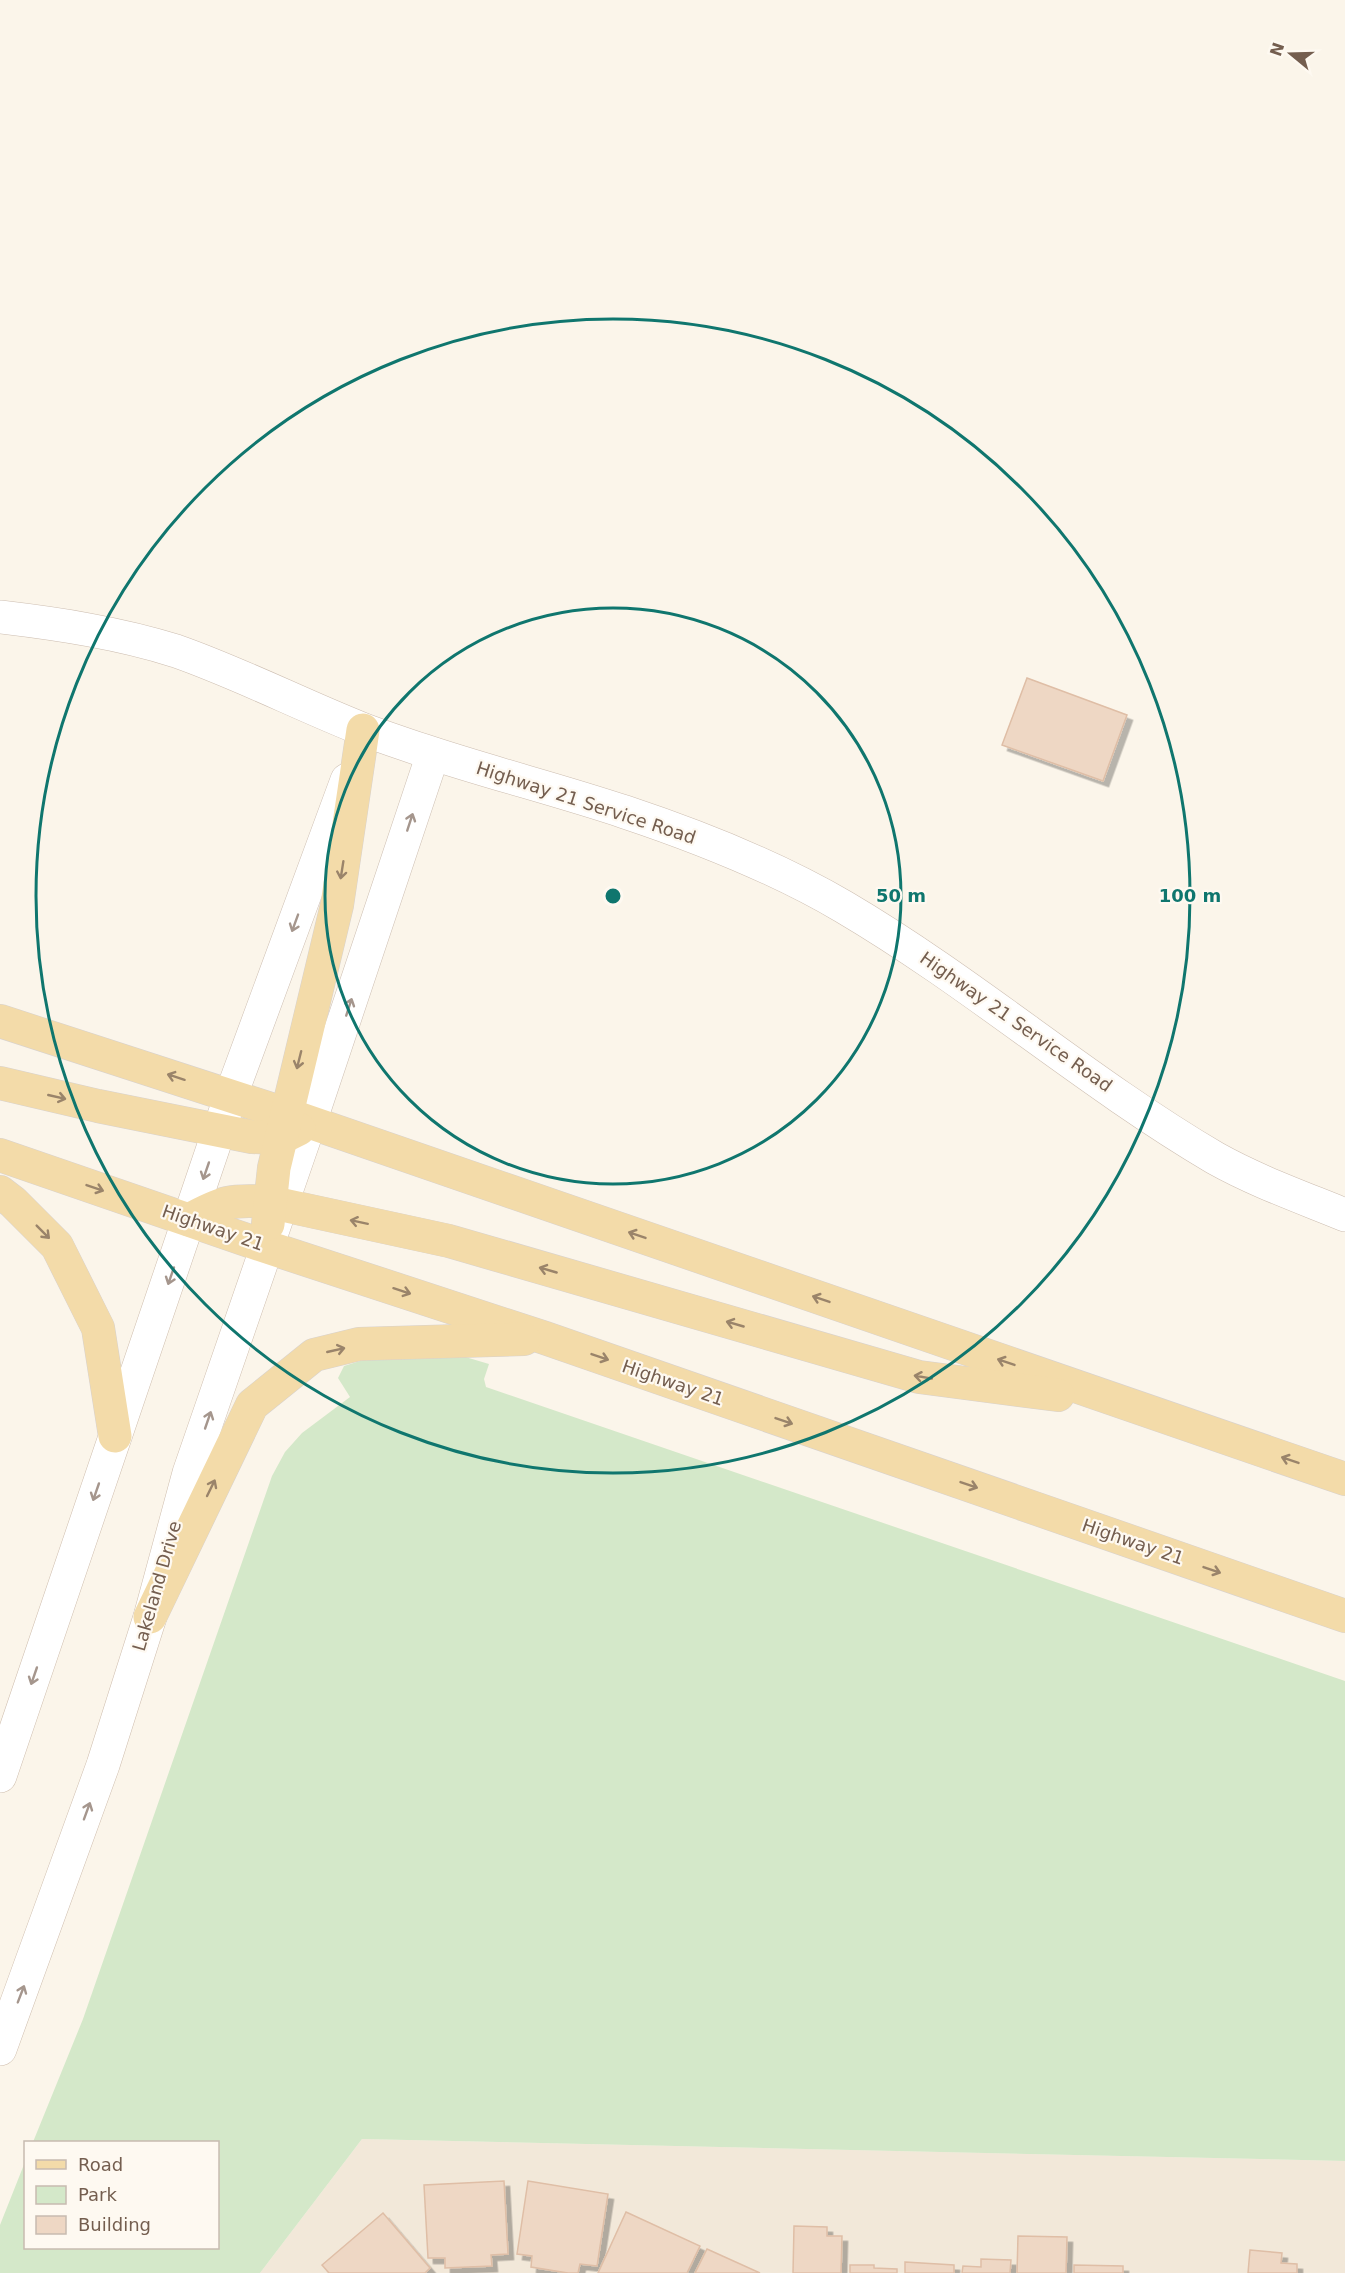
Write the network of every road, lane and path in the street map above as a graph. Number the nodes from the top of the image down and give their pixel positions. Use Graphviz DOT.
graph roads {
  1 [pos="0,617"];
  2 [pos="363,729"];
  3 [pos="433,754"];
  4 [pos="0,1021"];
  5 [pos="0,1083"];
  6 [pos="231,1095"];
  7 [pos="292,1124"];
  8 [pos="220,1130"];
  9 [pos="0,1155"];
  10 [pos="0,1192"];
  11 [pos="275,1204"];
  12 [pos="1345,1215"];
  13 [pos="189,1220"];
  14 [pos="267,1246"];
  15 [pos="545,1338"];
  16 [pos="1126,1404"];
  17 [pos="115,1436"];
  18 [pos="1345,1479"];
  19 [pos="1345,1616"];
  20 [pos="150,1617"];
  21 [pos="0,1776"];
  22 [pos="0,2049"];
  1 -- 2 [label="street, Highway 21 Service Road"];
  2 -- 3 [label="street, Highway 21 Service Road"];
  2 -- 6 [label="street, one-way"];
  2 -- 7 [label="main road, one-way"];
  7 -- 3 [label="street, one-way"];
  3 -- 12 [label="street, Highway 21 Service Road"];
  6 -- 4 [label="main road, one-way"];
  5 -- 8 [label="main road, one-way"];
  6 -- 7 [label="main road"];
  6 -- 8 [label="street"];
  7 -- 8 [label="main road"];
  7 -- 11 [label="street"];
  16 -- 7 [label="main road, one-way"];
  8 -- 13 [label="street, one-way"];
  9 -- 13 [label="main road, Highway 21, one-way"];
  10 -- 17 [label="main road, one-way"];
  11 -- 13 [label="main road"];
  11 -- 14 [label="main road"];
  16 -- 11 [label="main road, one-way"];
  13 -- 14 [label="main road, Highway 21"];
  13 -- 17 [label="street, one-way"];
  14 -- 15 [label="main road, Highway 21, one-way"];
  20 -- 14 [label="street, Lakeland Drive, one-way"];
  15 -- 19 [label="main road, Highway 21, one-way"];
  20 -- 15 [label="main road, one-way"];
  18 -- 16 [label="main road, one-way"];
  17 -- 21 [label="street, one-way"];
  22 -- 20 [label="street, Lakeland Drive, one-way"];
}
